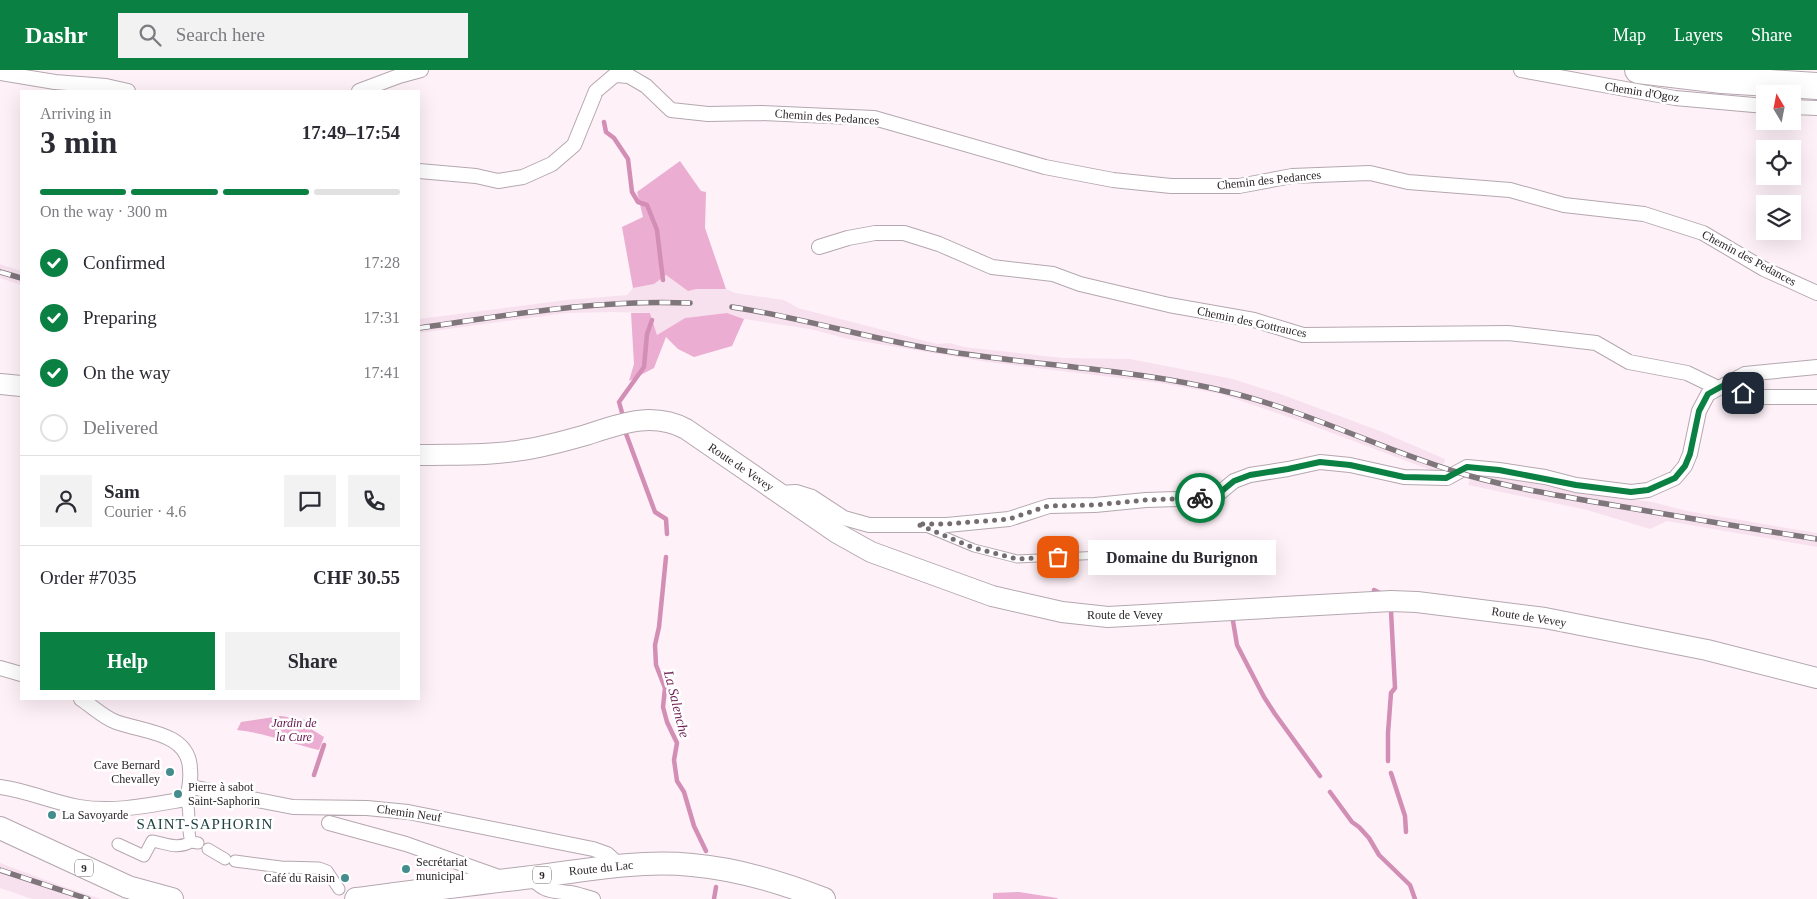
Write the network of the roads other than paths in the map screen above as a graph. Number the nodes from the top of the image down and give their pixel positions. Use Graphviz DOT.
graph roads {
  1 [pos="421,70"];
  2 [pos="1521,70"];
  3 [pos="1638,70"];
  4 [pos="0,72"];
  5 [pos="124,90"];
  6 [pos="361,90"];
  7 [pos="1803,93"];
  8 [pos="1756,105"];
  9 [pos="1817,108"];
  10 [pos="420,171"];
  11 [pos="820,246"];
  12 [pos="1817,293"];
  13 [pos="1817,367"];
  14 [pos="0,384"];
  15 [pos="20,386"];
  16 [pos="1722,386"];
  17 [pos="1817,397"];
  18 [pos="420,455"];
  19 [pos="779,493"];
  20 [pos="917,524"];
  21 [pos="1102,555"];
  22 [pos="0,668"];
  23 [pos="20,674"];
  24 [pos="1817,678"];
  25 [pos="82,700"];
  26 [pos="0,787"];
  27 [pos="188,793"];
  28 [pos="329,823"];
  29 [pos="0,828"];
  30 [pos="118,844"];
  31 [pos="204,847"];
  32 [pos="620,866"];
  33 [pos="531,877"];
  34 [pos="507,880"];
  35 [pos="347,894"];
  36 [pos="172,899"];
  37 [pos="593,899"];
  38 [pos="824,899"];
  1 -- 6 [label="street"];
  2 -- 8 [label="street, Chemin d'Ogoz"];
  3 -- 7 [label="highway"];
  4 -- 5 [label="street"];
  7 -- 9 [label="street"];
  10 -- 12 [label="street, Chemin des Pedances"];
  11 -- 16 [label="street, Chemin des Gottrauces"];
  13 -- 16 [label="street"];
  14 -- 15 [label="main road"];
  16 -- 17 [label="street, Chemin des Gottrauces"];
  16 -- 20 [label="street"];
  18 -- 19 [label="main road, Route de Vevey"];
  19 -- 20 [label="street"];
  19 -- 24 [label="main road, Route de Vevey"];
  20 -- 21 [label="lane"];
  22 -- 23 [label="street"];
  25 -- 27 [label="street"];
  26 -- 27 [label="street"];
  27 -- 31 [label="street"];
  27 -- 32 [label="street, Chemin Neuf"];
  28 -- 34 [label="street"];
  29 -- 36 [label="main road, 9"];
  30 -- 31 [label="street"];
  31 -- 35 [label="street"];
  32 -- 33 [label="main road, Route du Lac / 9"];
  32 -- 38 [label="main road, Route du Lac / 9"];
  33 -- 34 [label="main road, Route du Lac / 9"];
  33 -- 37 [label="street"];
  34 -- 35 [label="main road, Route du Lac / 9"];
}
